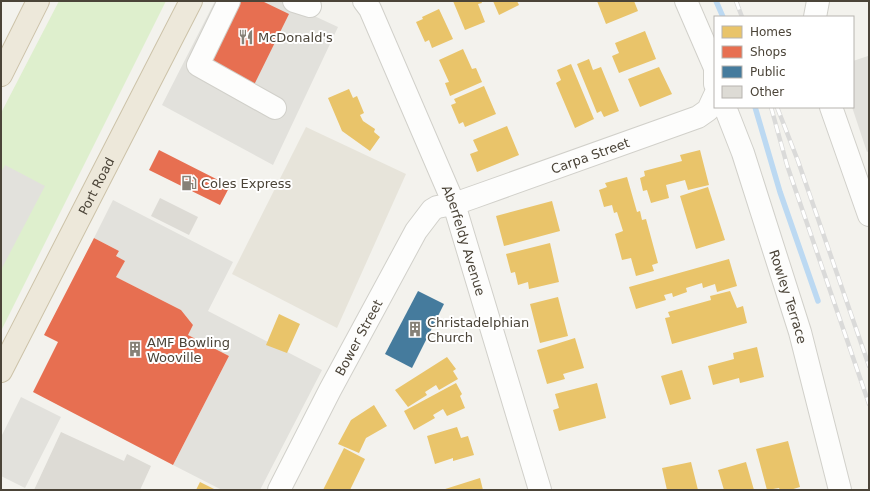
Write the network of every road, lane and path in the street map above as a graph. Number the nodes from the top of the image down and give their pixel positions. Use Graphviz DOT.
graph roads {
  1 [pos="38,1"];
  2 [pos="191,1"];
  3 [pos="229,1"];
  4 [pos="364,1"];
  5 [pos="686,1"];
  6 [pos="818,1"];
  7 [pos="815,16"];
  8 [pos="714,66"];
  9 [pos="1,75"];
  10 [pos="714,96"];
  11 [pos="275,108"];
  12 [pos="725,108"];
  13 [pos="831,108"];
  14 [pos="454,204"];
  15 [pos="869,215"];
  16 [pos="1,371"];
  17 [pos="279,490"];
  18 [pos="540,490"];
  19 [pos="840,490"];
  1 -- 9 [label="highway"];
  2 -- 16 [label="highway, Port Road"];
  3 -- 11 [label="street"];
  4 -- 14 [label="street, Aberfeldy Avenue"];
  5 -- 8 [label="street"];
  6 -- 7 [label="street"];
  10 -- 14 [label="street, Carpa Street"];
  12 -- 19 [label="street, Rowley Terrace"];
  13 -- 15 [label="street"];
  14 -- 17 [label="street, Bower Street"];
  14 -- 18 [label="street, Aberfeldy Avenue"];
}
